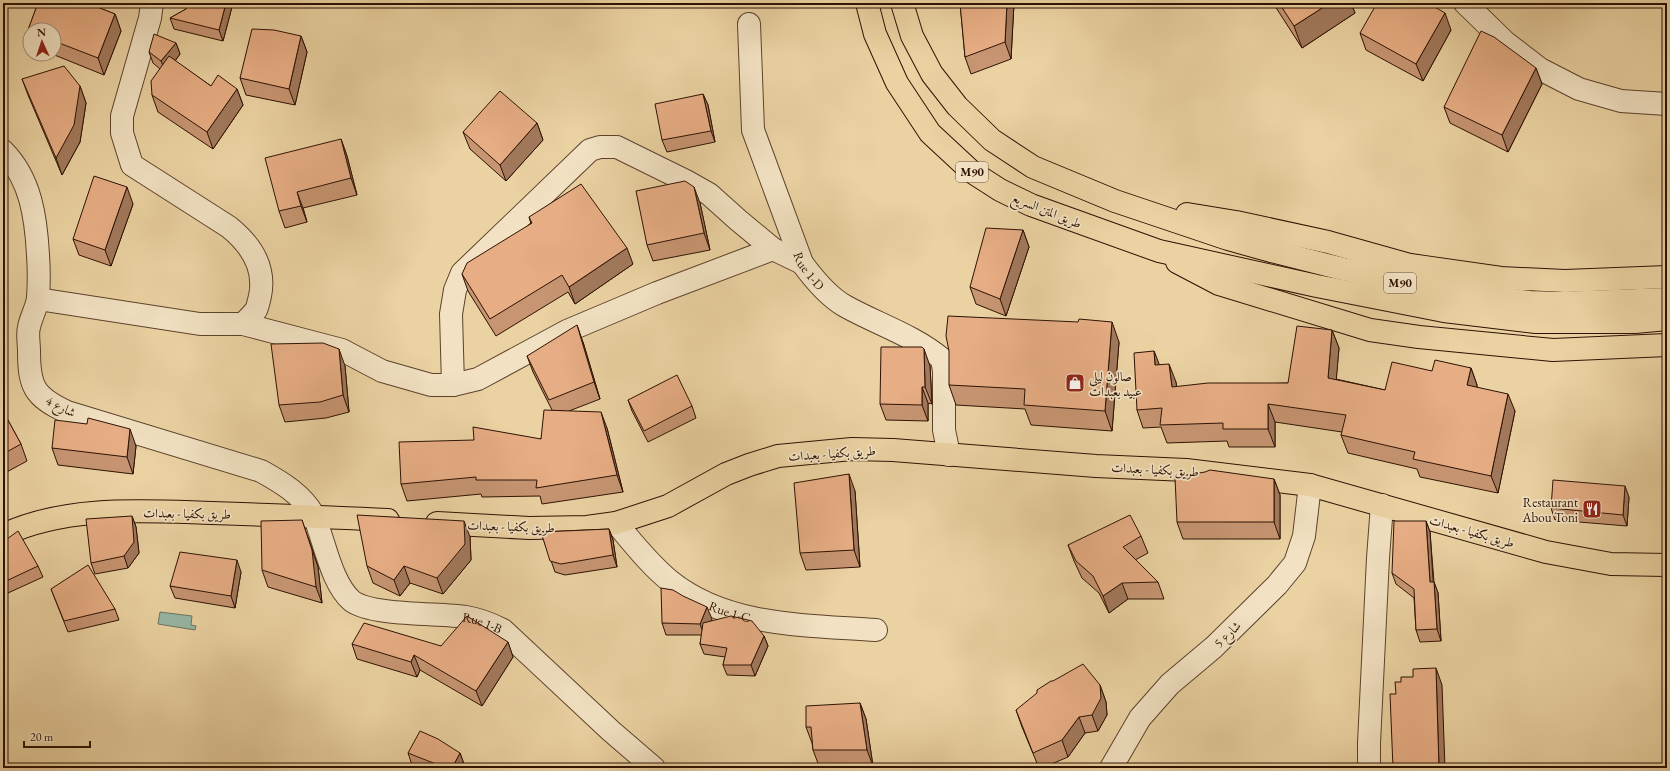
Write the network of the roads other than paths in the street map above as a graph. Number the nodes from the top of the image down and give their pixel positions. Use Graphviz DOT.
graph roads {
  1 [pos="152,3"];
  2 [pos="867,3"];
  3 [pos="902,3"];
  4 [pos="1465,3"];
  5 [pos="749,24"];
  6 [pos="1667,104"];
  7 [pos="3,151"];
  8 [pos="1142,210"];
  9 [pos="773,249"];
  10 [pos="1159,251"];
  11 [pos="802,263"];
  12 [pos="1667,276"];
  13 [pos="38,299"];
  14 [pos="1667,299"];
  15 [pos="1667,320"];
  16 [pos="243,324"];
  17 [pos="1667,345"];
  18 [pos="453,385"];
  19 [pos="948,455"];
  20 [pos="1310,485"];
  21 [pos="1382,505"];
  22 [pos="314,516"];
  23 [pos="616,523"];
  24 [pos="3,535"];
  25 [pos="1667,566"];
  26 [pos="876,630"];
  27 [pos="654,768"];
  28 [pos="1111,768"];
  29 [pos="1369,768"];
  1 -- 16 [label="street"];
  2 -- 10 [label="main road, طريق المتن السريع / M90"];
  3 -- 8 [label="main road, M90"];
  4 -- 6 [label="street"];
  5 -- 11 [label="street, Rue 1-D"];
  7 -- 13 [label="street, شارع 4"];
  8 -- 12 [label="main road"];
  8 -- 14 [label="main road, M90"];
  9 -- 11 [label="street"];
  9 -- 18 [label="street"];
  9 -- 18 [label="street"];
  10 -- 15 [label="main road, M90"];
  10 -- 17 [label="main road"];
  11 -- 19 [label="street, Rue 1-D"];
  13 -- 16 [label="street"];
  13 -- 22 [label="street, شارع 4"];
  16 -- 18 [label="street"];
  19 -- 20 [label="main road, طريق بكفيا - بعبدات"];
  19 -- 23 [label="main road, طريق بكفيا - بعبدات"];
  20 -- 21 [label="main road, طريق بكفيا - بعبدات"];
  20 -- 28 [label="street, شارع 5"];
  21 -- 25 [label="main road, طريق بكفيا - بعبدات"];
  21 -- 29 [label="street"];
  22 -- 23 [label="main road, طريق بكفيا - بعبدات"];
  22 -- 24 [label="main road, طريق بكفيا - بعبدات"];
  22 -- 27 [label="street, Rue 1-B"];
  23 -- 26 [label="street, Rue 1-C"];
}
